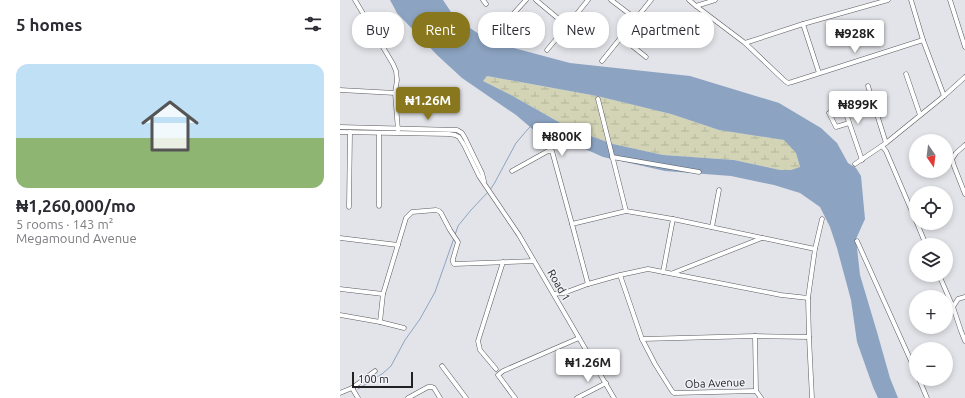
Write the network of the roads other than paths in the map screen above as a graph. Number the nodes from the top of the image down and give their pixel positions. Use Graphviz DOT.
graph roads {
  1 [pos="354,0"];
  2 [pos="526,0"];
  3 [pos="536,0"];
  4 [pos="588,0"];
  5 [pos="612,0"];
  6 [pos="652,0"];
  7 [pos="688,0"];
  8 [pos="715,0"];
  9 [pos="888,0"];
  10 [pos="911,0"];
  11 [pos="950,0"];
  12 [pos="696,6"];
  13 [pos="515,12"];
  14 [pos="578,12"];
  15 [pos="627,12"];
  16 [pos="642,12"];
  17 [pos="553,14"];
  18 [pos="803,24"];
  19 [pos="923,40"];
  20 [pos="553,43"];
  21 [pos="617,43"];
  22 [pos="744,43"];
  23 [pos="965,47"];
  24 [pos="635,48"];
  25 [pos="547,50"];
  26 [pos="646,57"];
  27 [pos="602,61"];
  28 [pos="819,73"];
  29 [pos="906,74"];
  30 [pos="965,77"];
  31 [pos="868,86"];
  32 [pos="340,90"];
  33 [pos="394,93"];
  34 [pos="840,96"];
  35 [pos="944,96"];
  36 [pos="598,99"];
  37 [pos="430,105"];
  38 [pos="829,113"];
  39 [pos="920,115"];
  40 [pos="849,123"];
  41 [pos="340,127"];
  42 [pos="398,131"];
  43 [pos="340,132"];
  44 [pos="350,132"];
  45 [pos="379,133"];
  46 [pos="886,143"];
  47 [pos="882,146"];
  48 [pos="965,146"];
  49 [pos="612,157"];
  50 [pos="862,160"];
  51 [pos="855,164"];
  52 [pos="512,171"];
  53 [pos="699,172"];
  54 [pos="719,190"];
  55 [pos="965,194"];
  56 [pos="909,205"];
  57 [pos="379,206"];
  58 [pos="349,207"];
  59 [pos="626,211"];
  60 [pos="673,219"];
  61 [pos="822,219"];
  62 [pos="572,224"];
  63 [pos="712,227"];
  64 [pos="340,238"];
  65 [pos="762,238"];
  66 [pos="857,241"];
  67 [pos="398,245"];
  68 [pos="815,249"];
  69 [pos="534,261"];
  70 [pos="503,262"];
  71 [pos="663,272"];
  72 [pos="672,274"];
  73 [pos="620,275"];
  74 [pos="588,284"];
  75 [pos="340,288"];
  76 [pos="564,293"];
  77 [pos="383,294"];
  78 [pos="554,294"];
  79 [pos="965,297"];
  80 [pos="808,298"];
  81 [pos="559,304"];
  82 [pos="953,307"];
  83 [pos="340,315"];
  84 [pos="380,322"];
  85 [pos="404,328"];
  86 [pos="754,336"];
  87 [pos="808,337"];
  88 [pos="579,338"];
  89 [pos="642,339"];
  90 [pos="965,340"];
  91 [pos="909,356"];
  92 [pos="442,366"];
  93 [pos="496,370"];
  94 [pos="375,371"];
  95 [pos="606,383"];
  96 [pos="922,386"];
  97 [pos="352,388"];
  98 [pos="756,390"];
  99 [pos="340,393"];
  100 [pos="358,398"];
  101 [pos="408,398"];
  102 [pos="440,398"];
  103 [pos="466,398"];
  104 [pos="515,398"];
  105 [pos="578,398"];
  106 [pos="614,398"];
  107 [pos="761,398"];
  108 [pos="812,398"];
  109 [pos="927,398"];
  1 -- 33 [label="street"];
  2 -- 13 [label="street"];
  3 -- 17 [label="street"];
  4 -- 14 [label="street"];
  5 -- 15 [label="street"];
  6 -- 16 [label="street"];
  7 -- 12 [label="street"];
  8 -- 12 [label="street"];
  9 -- 18 [label="street"];
  10 -- 19 [label="street"];
  11 -- 23 [label="street"];
  12 -- 22 [label="street"];
  18 -- 22 [label="street"];
  18 -- 28 [label="street"];
  19 -- 28 [label="street"];
  19 -- 35 [label="street"];
  20 -- 25 [label="street"];
  21 -- 27 [label="street"];
  22 -- 28 [label="street"];
  24 -- 26 [label="street"];
  29 -- 39 [label="street"];
  30 -- 35 [label="street"];
  31 -- 46 [label="street"];
  32 -- 33 [label="street"];
  33 -- 37 [label="street"];
  33 -- 42 [label="street"];
  34 -- 40 [label="street"];
  35 -- 39 [label="street"];
  36 -- 49 [label="street"];
  38 -- 40 [label="street"];
  39 -- 46 [label="street"];
  40 -- 50 [label="street"];
  41 -- 42 [label="street"];
  42 -- 45 [label="street"];
  42 -- 69 [label="street, Road 1"];
  43 -- 44 [label="street"];
  44 -- 45 [label="street"];
  44 -- 58 [label="street"];
  45 -- 57 [label="street"];
  46 -- 47 [label="street"];
  47 -- 50 [label="street"];
  47 -- 56 [label="street"];
  48 -- 55 [label="street"];
  49 -- 53 [label="street"];
  49 -- 59 [label="street"];
  50 -- 51 [label="street"];
  52 -- 62 [label="street"];
  54 -- 63 [label="street"];
  59 -- 60 [label="street"];
  59 -- 62 [label="street"];
  60 -- 63 [label="street"];
  60 -- 71 [label="street"];
  61 -- 68 [label="street"];
  62 -- 74 [label="street"];
  63 -- 65 [label="street"];
  64 -- 67 [label="street"];
  65 -- 68 [label="street"];
  65 -- 72 [label="street"];
  66 -- 91 [label="street"];
  67 -- 70 [label="street"];
  67 -- 77 [label="street"];
  68 -- 80 [label="street"];
  69 -- 70 [label="street"];
  69 -- 78 [label="street, Road 1"];
  70 -- 93 [label="street"];
  71 -- 72 [label="street"];
  71 -- 73 [label="street"];
  72 -- 80 [label="street"];
  73 -- 74 [label="street"];
  73 -- 89 [label="street"];
  74 -- 76 [label="street"];
  75 -- 77 [label="street"];
  76 -- 78 [label="street"];
  76 -- 81 [label="street"];
  77 -- 84 [label="street"];
  78 -- 81 [label="street, Road 1"];
  79 -- 82 [label="street"];
  80 -- 87 [label="street"];
  81 -- 88 [label="street, Road 1"];
  82 -- 90 [label="street"];
  83 -- 84 [label="street"];
  84 -- 85 [label="street"];
  86 -- 87 [label="street"];
  86 -- 89 [label="street"];
  86 -- 98 [label="street"];
  87 -- 108 [label="street"];
  88 -- 95 [label="street, Road 1"];
  88 -- 104 [label="street"];
  89 -- 98 [label="street, Oba Avenue"];
  92 -- 103 [label="street"];
  94 -- 97 [label="street"];
  95 -- 105 [label="street"];
  95 -- 106 [label="street, Road 1"];
  96 -- 109 [label="street"];
  97 -- 99 [label="street"];
  97 -- 100 [label="street"];
  98 -- 107 [label="street"];
  101 -- 102 [label="street"];
}
